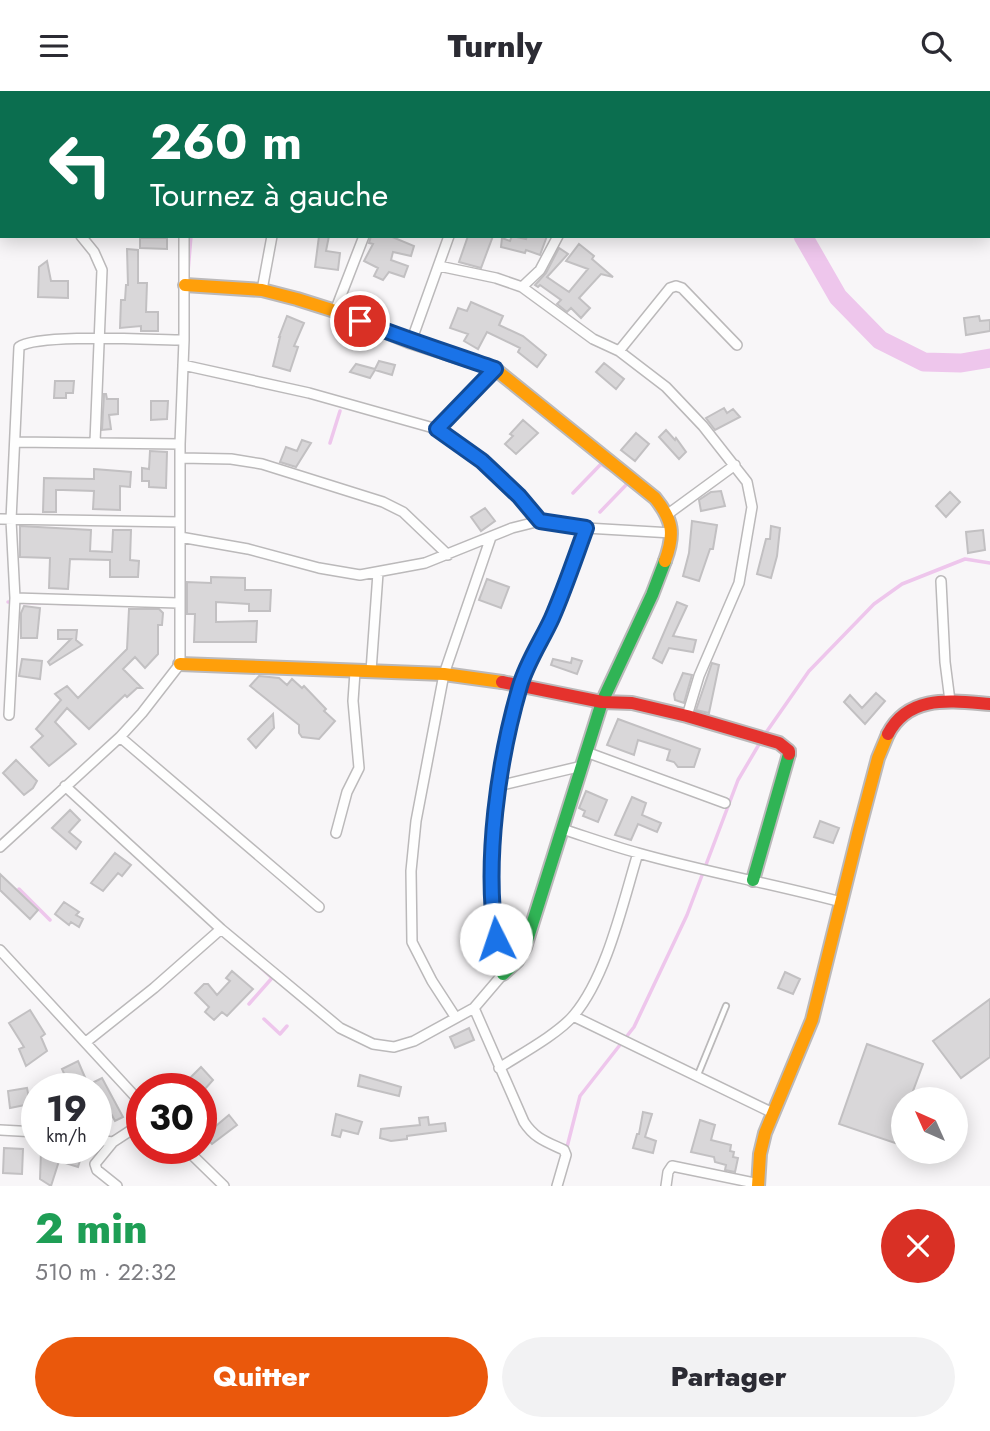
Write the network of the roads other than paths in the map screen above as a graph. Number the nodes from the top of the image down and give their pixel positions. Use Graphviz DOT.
graph roads {
  1 [pos="83,238"];
  2 [pos="184,238"];
  3 [pos="272,238"];
  4 [pos="363,238"];
  5 [pos="448,238"];
  6 [pos="557,238"];
  7 [pos="439,267"];
  8 [pos="186,285"];
  9 [pos="522,287"];
  10 [pos="262,290"];
  11 [pos="335,311"];
  12 [pos="99,339"];
  13 [pos="184,340"];
  14 [pos="411,342"];
  15 [pos="737,345"];
  16 [pos="619,351"];
  17 [pos="183,365"];
  18 [pos="495,369"];
  19 [pos="437,429"];
  20 [pos="95,442"];
  21 [pos="15,443"];
  22 [pos="180,444"];
  23 [pos="181,458"];
  24 [pos="735,465"];
  25 [pos="668,514"];
  26 [pos="0,519"];
  27 [pos="11,520"];
  28 [pos="540,521"];
  29 [pos="180,522"];
  30 [pos="586,528"];
  31 [pos="671,533"];
  32 [pos="180,537"];
  33 [pos="491,537"];
  34 [pos="448,555"];
  35 [pos="378,573"];
  36 [pos="941,581"];
  37 [pos="15,598"];
  38 [pos="178,603"];
  39 [pos="180,664"];
  40 [pos="355,671"];
  41 [pos="371,671"];
  42 [pos="444,674"];
  43 [pos="521,684"];
  44 [pos="950,701"];
  45 [pos="602,702"];
  46 [pos="990,704"];
  47 [pos="9,715"];
  48 [pos="687,716"];
  49 [pos="120,737"];
  50 [pos="586,752"];
  51 [pos="582,766"];
  52 [pos="65,786"];
  53 [pos="498,786"];
  54 [pos="724,803"];
  55 [pos="562,829"];
  56 [pos="336,833"];
  57 [pos="0,847"];
  58 [pos="638,853"];
  59 [pos="753,880"];
  60 [pos="841,902"];
  61 [pos="319,907"];
  62 [pos="221,929"];
  63 [pos="0,950"];
  64 [pos="503,974"];
  65 [pos="726,1006"];
  66 [pos="474,1007"];
  67 [pos="573,1016"];
  68 [pos="456,1018"];
  69 [pos="86,1042"];
  70 [pos="499,1068"];
  71 [pos="697,1078"];
  72 [pos="126,1086"];
  73 [pos="773,1113"];
  74 [pos="0,1130"];
  75 [pos="21,1131"];
  76 [pos="126,1133"];
  77 [pos="113,1142"];
  78 [pos="201,1164"];
  79 [pos="759,1185"];
  80 [pos="117,1186"];
  81 [pos="223,1186"];
  82 [pos="557,1186"];
  83 [pos="666,1186"];
  1 -- 12 [label="street"];
  2 -- 8 [label="street"];
  3 -- 10 [label="street"];
  4 -- 11 [label="street"];
  5 -- 7 [label="street"];
  6 -- 9 [label="street"];
  7 -- 9 [label="street"];
  7 -- 14 [label="street"];
  8 -- 10 [label="street"];
  8 -- 13 [label="street"];
  9 -- 16 [label="street"];
  10 -- 11 [label="street"];
  11 -- 14 [label="street"];
  12 -- 13 [label="street"];
  12 -- 20 [label="street"];
  12 -- 21 [label="street"];
  13 -- 17 [label="street"];
  14 -- 18 [label="street"];
  15 -- 16 [label="street"];
  16 -- 24 [label="street"];
  17 -- 19 [label="street"];
  17 -- 22 [label="street"];
  18 -- 19 [label="street"];
  18 -- 25 [label="street"];
  19 -- 28 [label="street"];
  20 -- 21 [label="street"];
  20 -- 22 [label="street"];
  21 -- 27 [label="street"];
  22 -- 23 [label="street"];
  23 -- 29 [label="street"];
  23 -- 34 [label="street"];
  24 -- 25 [label="street"];
  24 -- 48 [label="street"];
  25 -- 31 [label="street"];
  26 -- 27 [label="street"];
  27 -- 29 [label="street"];
  27 -- 37 [label="street"];
  28 -- 30 [label="street"];
  28 -- 33 [label="street"];
  29 -- 32 [label="street"];
  30 -- 31 [label="street"];
  30 -- 43 [label="street"];
  31 -- 45 [label="street"];
  32 -- 35 [label="street"];
  32 -- 38 [label="street"];
  33 -- 34 [label="street"];
  33 -- 42 [label="street"];
  34 -- 35 [label="street"];
  35 -- 41 [label="street"];
  36 -- 44 [label="street"];
  37 -- 38 [label="street"];
  37 -- 47 [label="street"];
  38 -- 39 [label="street"];
  39 -- 40 [label="street"];
  39 -- 49 [label="street"];
  40 -- 41 [label="street"];
  40 -- 56 [label="street"];
  41 -- 42 [label="street"];
  42 -- 43 [label="street"];
  42 -- 68 [label="street"];
  43 -- 45 [label="street"];
  43 -- 53 [label="street"];
  44 -- 46 [label="street"];
  44 -- 60 [label="street"];
  45 -- 48 [label="street"];
  45 -- 50 [label="street"];
  48 -- 59 [label="street"];
  49 -- 52 [label="street"];
  49 -- 61 [label="street"];
  50 -- 51 [label="street"];
  50 -- 54 [label="street"];
  51 -- 53 [label="street"];
  51 -- 55 [label="street"];
  52 -- 57 [label="street"];
  52 -- 62 [label="street"];
  53 -- 64 [label="street"];
  55 -- 58 [label="street"];
  55 -- 64 [label="street"];
  58 -- 59 [label="street"];
  58 -- 67 [label="street"];
  59 -- 60 [label="street"];
  60 -- 73 [label="street"];
  62 -- 68 [label="street"];
  62 -- 69 [label="street"];
  63 -- 69 [label="street"];
  64 -- 66 [label="street"];
  65 -- 71 [label="lane"];
  66 -- 68 [label="street"];
  66 -- 70 [label="street"];
  67 -- 70 [label="street"];
  67 -- 71 [label="street"];
  69 -- 72 [label="street"];
  70 -- 82 [label="street"];
  71 -- 73 [label="street"];
  73 -- 79 [label="street"];
  74 -- 75 [label="street"];
  76 -- 77 [label="street"];
  77 -- 80 [label="street"];
  78 -- 81 [label="street"];
  79 -- 83 [label="street"];
}
